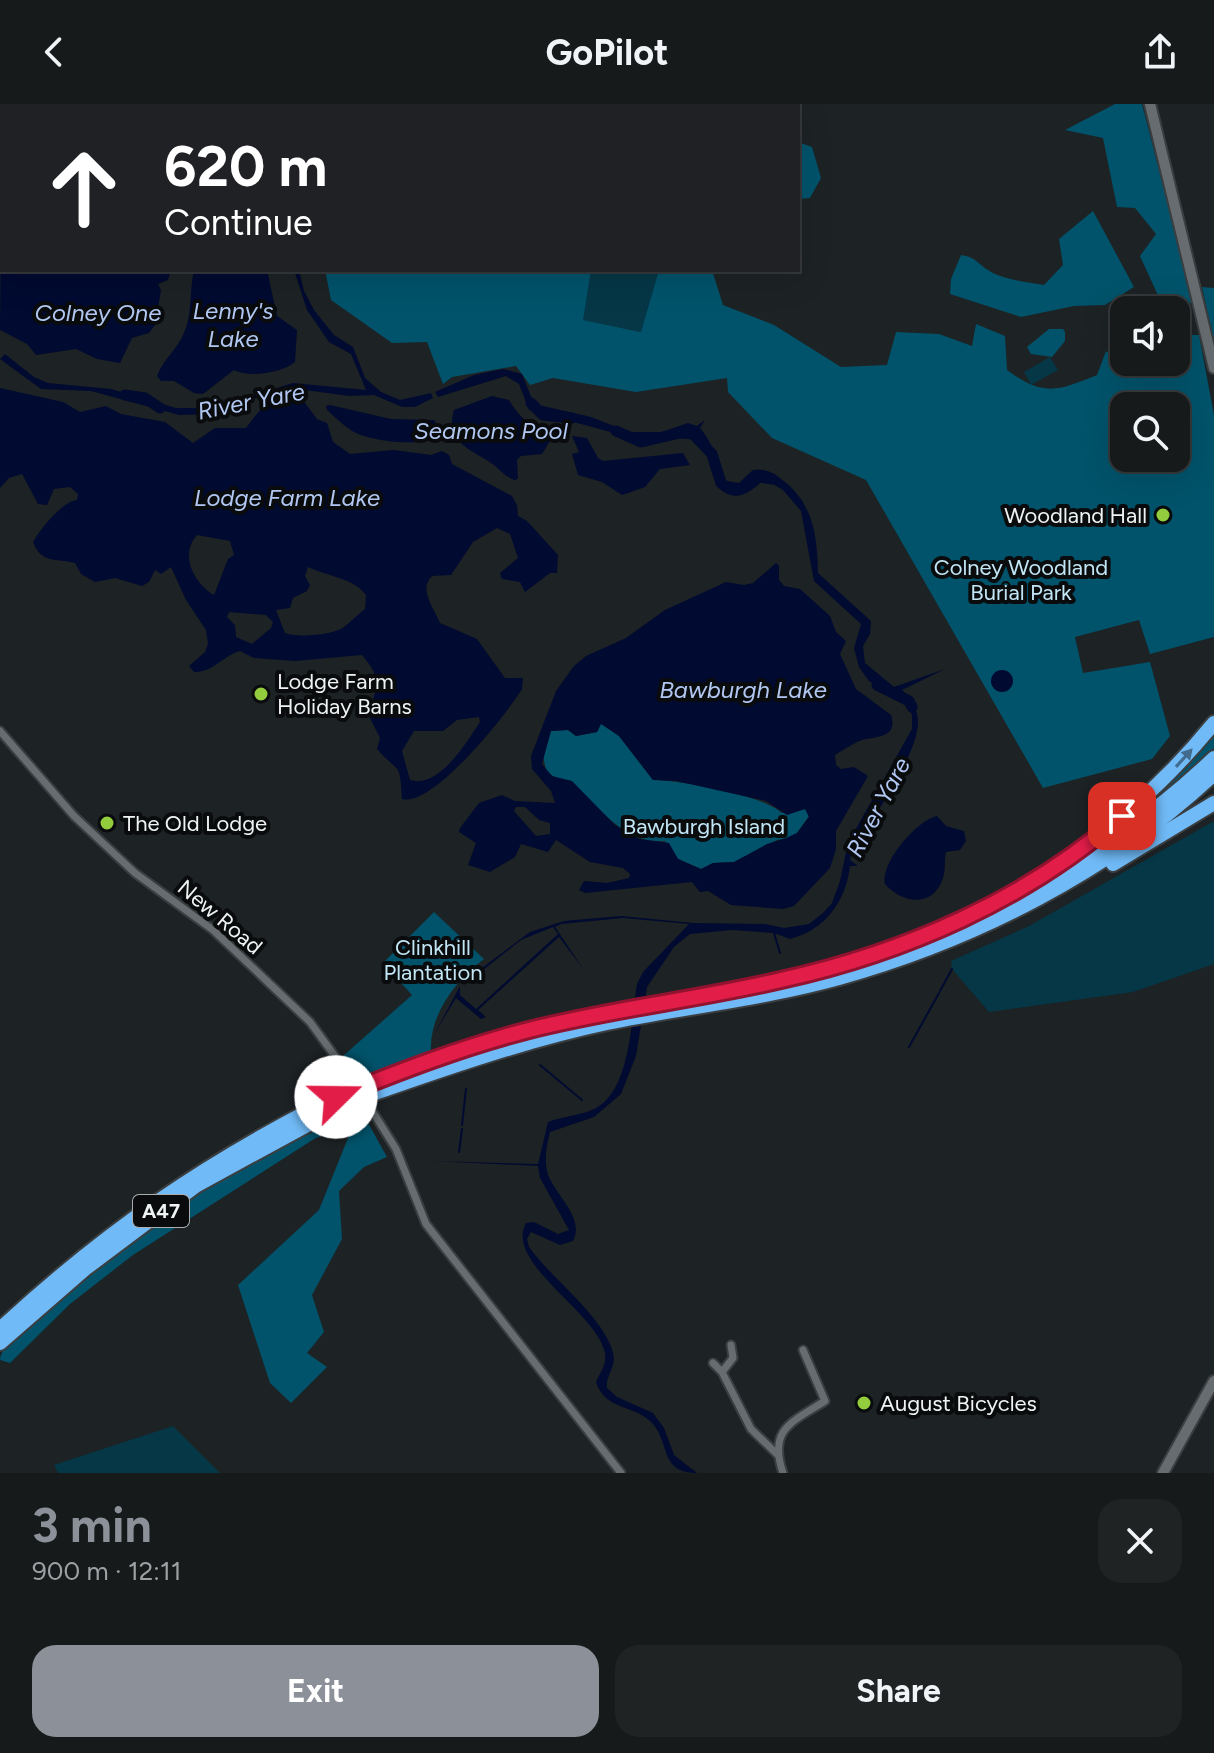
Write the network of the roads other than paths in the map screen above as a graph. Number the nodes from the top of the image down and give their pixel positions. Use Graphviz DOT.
graph roads {
  1 [pos="1150,104"];
  2 [pos="1214,368"];
  3 [pos="1214,723"];
  4 [pos="0,731"];
  5 [pos="1214,758"];
  6 [pos="1214,774"];
  7 [pos="1214,803"];
  8 [pos="898,948"];
  9 [pos="841,977"];
  10 [pos="662,1007"];
  11 [pos="339,1102"];
  12 [pos="407,1145"];
  13 [pos="396,1149"];
  14 [pos="0,1329"];
  15 [pos="0,1343"];
  16 [pos="731,1345"];
  17 [pos="803,1350"];
  18 [pos="713,1363"];
  19 [pos="722,1372"];
  20 [pos="1214,1381"];
  21 [pos="778,1455"];
  22 [pos="621,1473"];
  23 [pos="783,1473"];
  24 [pos="1163,1473"];
  1 -- 2 [label="main road"];
  8 -- 3 [label="highway, A47, one-way"];
  4 -- 13 [label="street, New Road"];
  5 -- 8 [label="highway, A47"];
  6 -- 9 [label="highway, A47"];
  7 -- 9 [label="highway, A47"];
  8 -- 10 [label="highway, A47"];
  9 -- 10 [label="highway, A47"];
  10 -- 11 [label="highway, A47, bridge"];
  11 -- 14 [label="highway, A47"];
  11 -- 15 [label="highway, A47"];
  12 -- 13 [label="street"];
  13 -- 22 [label="street, New Road"];
  16 -- 19 [label="street"];
  17 -- 21 [label="street"];
  18 -- 19 [label="street"];
  19 -- 21 [label="street"];
  20 -- 24 [label="main road"];
  21 -- 23 [label="street"];
}
